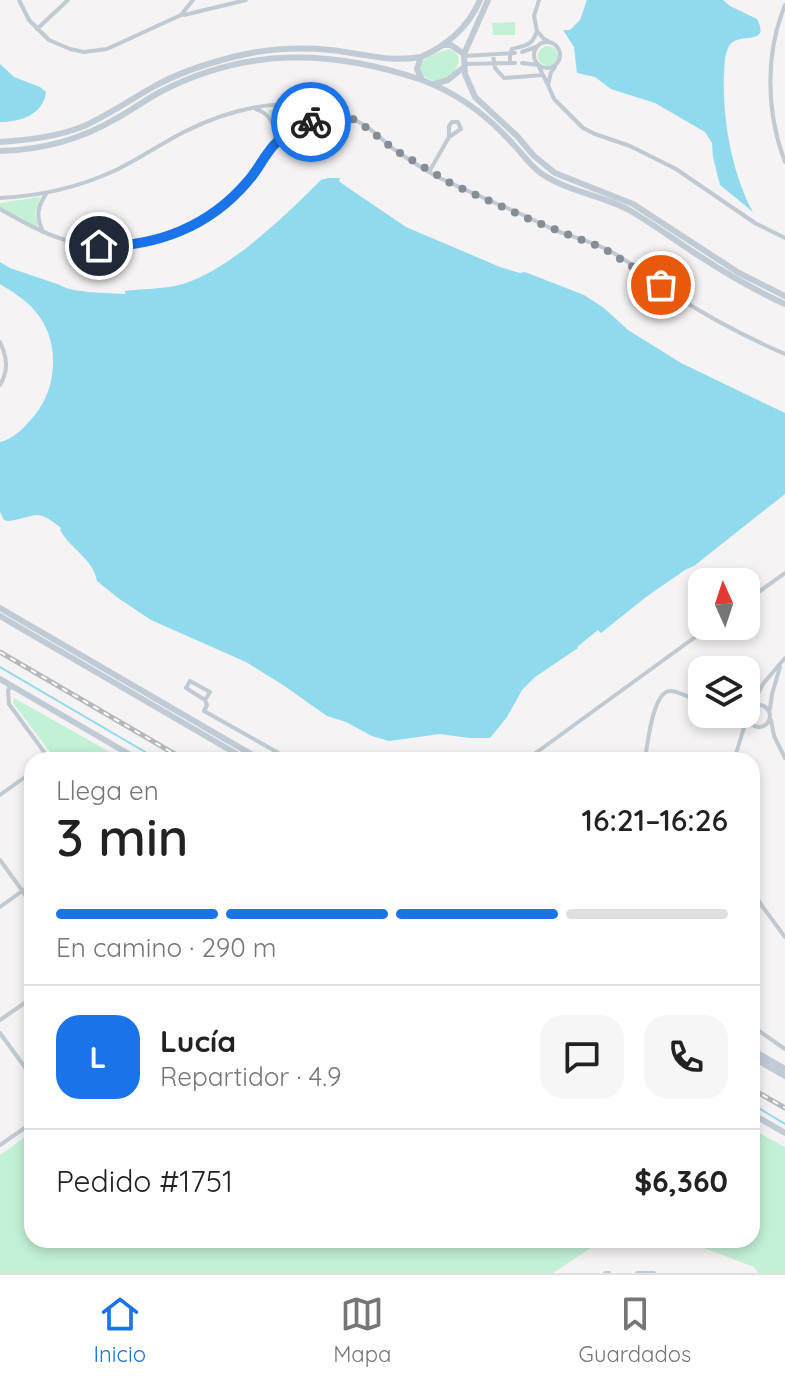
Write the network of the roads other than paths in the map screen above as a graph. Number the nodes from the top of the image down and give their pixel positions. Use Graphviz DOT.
graph roads {
  1 [pos="19,0"];
  2 [pos="68,0"];
  3 [pos="193,0"];
  4 [pos="221,0"];
  5 [pos="246,0"];
  6 [pos="480,0"];
  7 [pos="488,0"];
  8 [pos="539,0"];
  9 [pos="229,3"];
  10 [pos="785,5"];
  11 [pos="181,15"];
  12 [pos="37,29"];
  13 [pos="537,31"];
  14 [pos="551,42"];
  15 [pos="445,45"];
  16 [pos="534,45"];
  17 [pos="522,52"];
  18 [pos="512,54"];
  19 [pos="493,55"];
  20 [pos="421,57"];
  21 [pos="464,60"];
  22 [pos="522,63"];
  23 [pos="494,64"];
  24 [pos="538,65"];
  25 [pos="556,65"];
  26 [pos="543,75"];
  27 [pos="422,80"];
  28 [pos="434,84"];
  29 [pos="548,85"];
  30 [pos="254,108"];
  31 [pos="351,118"];
  32 [pos="449,137"];
  33 [pos="0,142"];
  34 [pos="274,145"];
  35 [pos="0,151"];
  36 [pos="785,162"];
  37 [pos="429,172"];
  38 [pos="46,194"];
  39 [pos="0,198"];
  40 [pos="0,209"];
  41 [pos="44,232"];
  42 [pos="785,238"];
  43 [pos="785,296"];
  44 [pos="785,304"];
  45 [pos="0,342"];
  46 [pos="785,354"];
  47 [pos="0,385"];
  48 [pos="785,573"];
  49 [pos="760,591"];
  50 [pos="0,608"];
  51 [pos="0,616"];
  52 [pos="691,640"];
  53 [pos="783,660"];
  54 [pos="0,679"];
  55 [pos="11,685"];
  56 [pos="760,690"];
  57 [pos="688,697"];
  58 [pos="205,700"];
  59 [pos="760,705"];
  60 [pos="204,711"];
  61 [pos="770,715"];
  62 [pos="197,722"];
  63 [pos="760,727"];
  64 [pos="760,727"];
  65 [pos="743,728"];
  66 [pos="750,728"];
  67 [pos="741,735"];
  68 [pos="774,736"];
  69 [pos="44,752"];
  70 [pos="125,752"];
  71 [pos="233,752"];
  72 [pos="248,752"];
  73 [pos="277,752"];
  74 [pos="537,752"];
  75 [pos="647,752"];
  76 [pos="736,752"];
  77 [pos="785,758"];
  78 [pos="24,778"];
  79 [pos="0,795"];
  80 [pos="0,860"];
  81 [pos="2,867"];
  82 [pos="22,891"];
  83 [pos="24,894"];
  84 [pos="760,903"];
  85 [pos="0,907"];
  86 [pos="785,937"];
  87 [pos="24,1004"];
  88 [pos="0,1020"];
  89 [pos="760,1032"];
  90 [pos="0,1033"];
  91 [pos="785,1049"];
  92 [pos="760,1055"];
  93 [pos="760,1062"];
  94 [pos="24,1066"];
  95 [pos="785,1069"];
  96 [pos="785,1076"];
  97 [pos="760,1119"];
  98 [pos="24,1128"];
  99 [pos="785,1133"];
  100 [pos="0,1145"];
  101 [pos="637,1273"];
  102 [pos="654,1273"];
  1 -- 12 [label="street"];
  2 -- 12 [label="street"];
  3 -- 11 [label="street"];
  4 -- 9 [label="street"];
  5 -- 9 [label="street"];
  6 -- 15 [label="street"];
  7 -- 21 [label="street"];
  8 -- 13 [label="street"];
  9 -- 11 [label="street"];
  10 -- 36 [label="street"];
  11 -- 12 [label="street"];
  13 -- 14 [label="street"];
  13 -- 16 [label="street"];
  14 -- 16 [label="street"];
  14 -- 25 [label="street"];
  15 -- 20 [label="street"];
  15 -- 21 [label="street"];
  16 -- 17 [label="street"];
  16 -- 18 [label="street"];
  16 -- 24 [label="street"];
  18 -- 19 [label="street"];
  18 -- 23 [label="street"];
  19 -- 21 [label="street"];
  19 -- 23 [label="street"];
  20 -- 27 [label="street"];
  20 -- 33 [label="street"];
  21 -- 23 [label="street"];
  21 -- 28 [label="street"];
  21 -- 43 [label="street"];
  22 -- 24 [label="street"];
  23 -- 26 [label="street"];
  24 -- 25 [label="street"];
  24 -- 26 [label="street"];
  25 -- 29 [label="street"];
  26 -- 29 [label="street"];
  27 -- 28 [label="street"];
  27 -- 35 [label="street"];
  28 -- 44 [label="street"];
  29 -- 42 [label="street"];
  30 -- 31 [label="street"];
  30 -- 34 [label="street"];
  30 -- 38 [label="street"];
  31 -- 34 [label="street"];
  31 -- 37 [label="street"];
  32 -- 37 [label="street"];
  34 -- 41 [label="street"];
  37 -- 46 [label="street"];
  38 -- 39 [label="street"];
  38 -- 41 [label="street"];
  40 -- 41 [label="street"];
  45 -- 47 [label="street"];
  48 -- 49 [label="street"];
  50 -- 62 [label="street"];
  51 -- 71 [label="street"];
  52 -- 74 [label="street"];
  53 -- 56 [label="street"];
  53 -- 61 [label="street"];
  54 -- 55 [label="street"];
  55 -- 69 [label="street"];
  55 -- 70 [label="street"];
  57 -- 75 [label="street"];
  58 -- 58 [label="street"];
  58 -- 60 [label="street"];
  59 -- 61 [label="street"];
  60 -- 62 [label="street"];
  60 -- 73 [label="street"];
  61 -- 63 [label="street"];
  61 -- 68 [label="street"];
  62 -- 72 [label="street"];
  64 -- 68 [label="street"];
  65 -- 67 [label="street"];
  66 -- 67 [label="street"];
  67 -- 76 [label="street"];
  68 -- 77 [label="street"];
  78 -- 79 [label="street"];
  80 -- 81 [label="street"];
  81 -- 82 [label="street"];
  82 -- 83 [label="street"];
  82 -- 85 [label="street"];
  84 -- 86 [label="street"];
  87 -- 88 [label="street"];
  89 -- 91 [label="street"];
  90 -- 94 [label="street"];
  92 -- 95 [label="street"];
  93 -- 96 [label="street"];
  97 -- 99 [label="street"];
  98 -- 100 [label="street"];
  101 -- 102 [label="street"];
}
